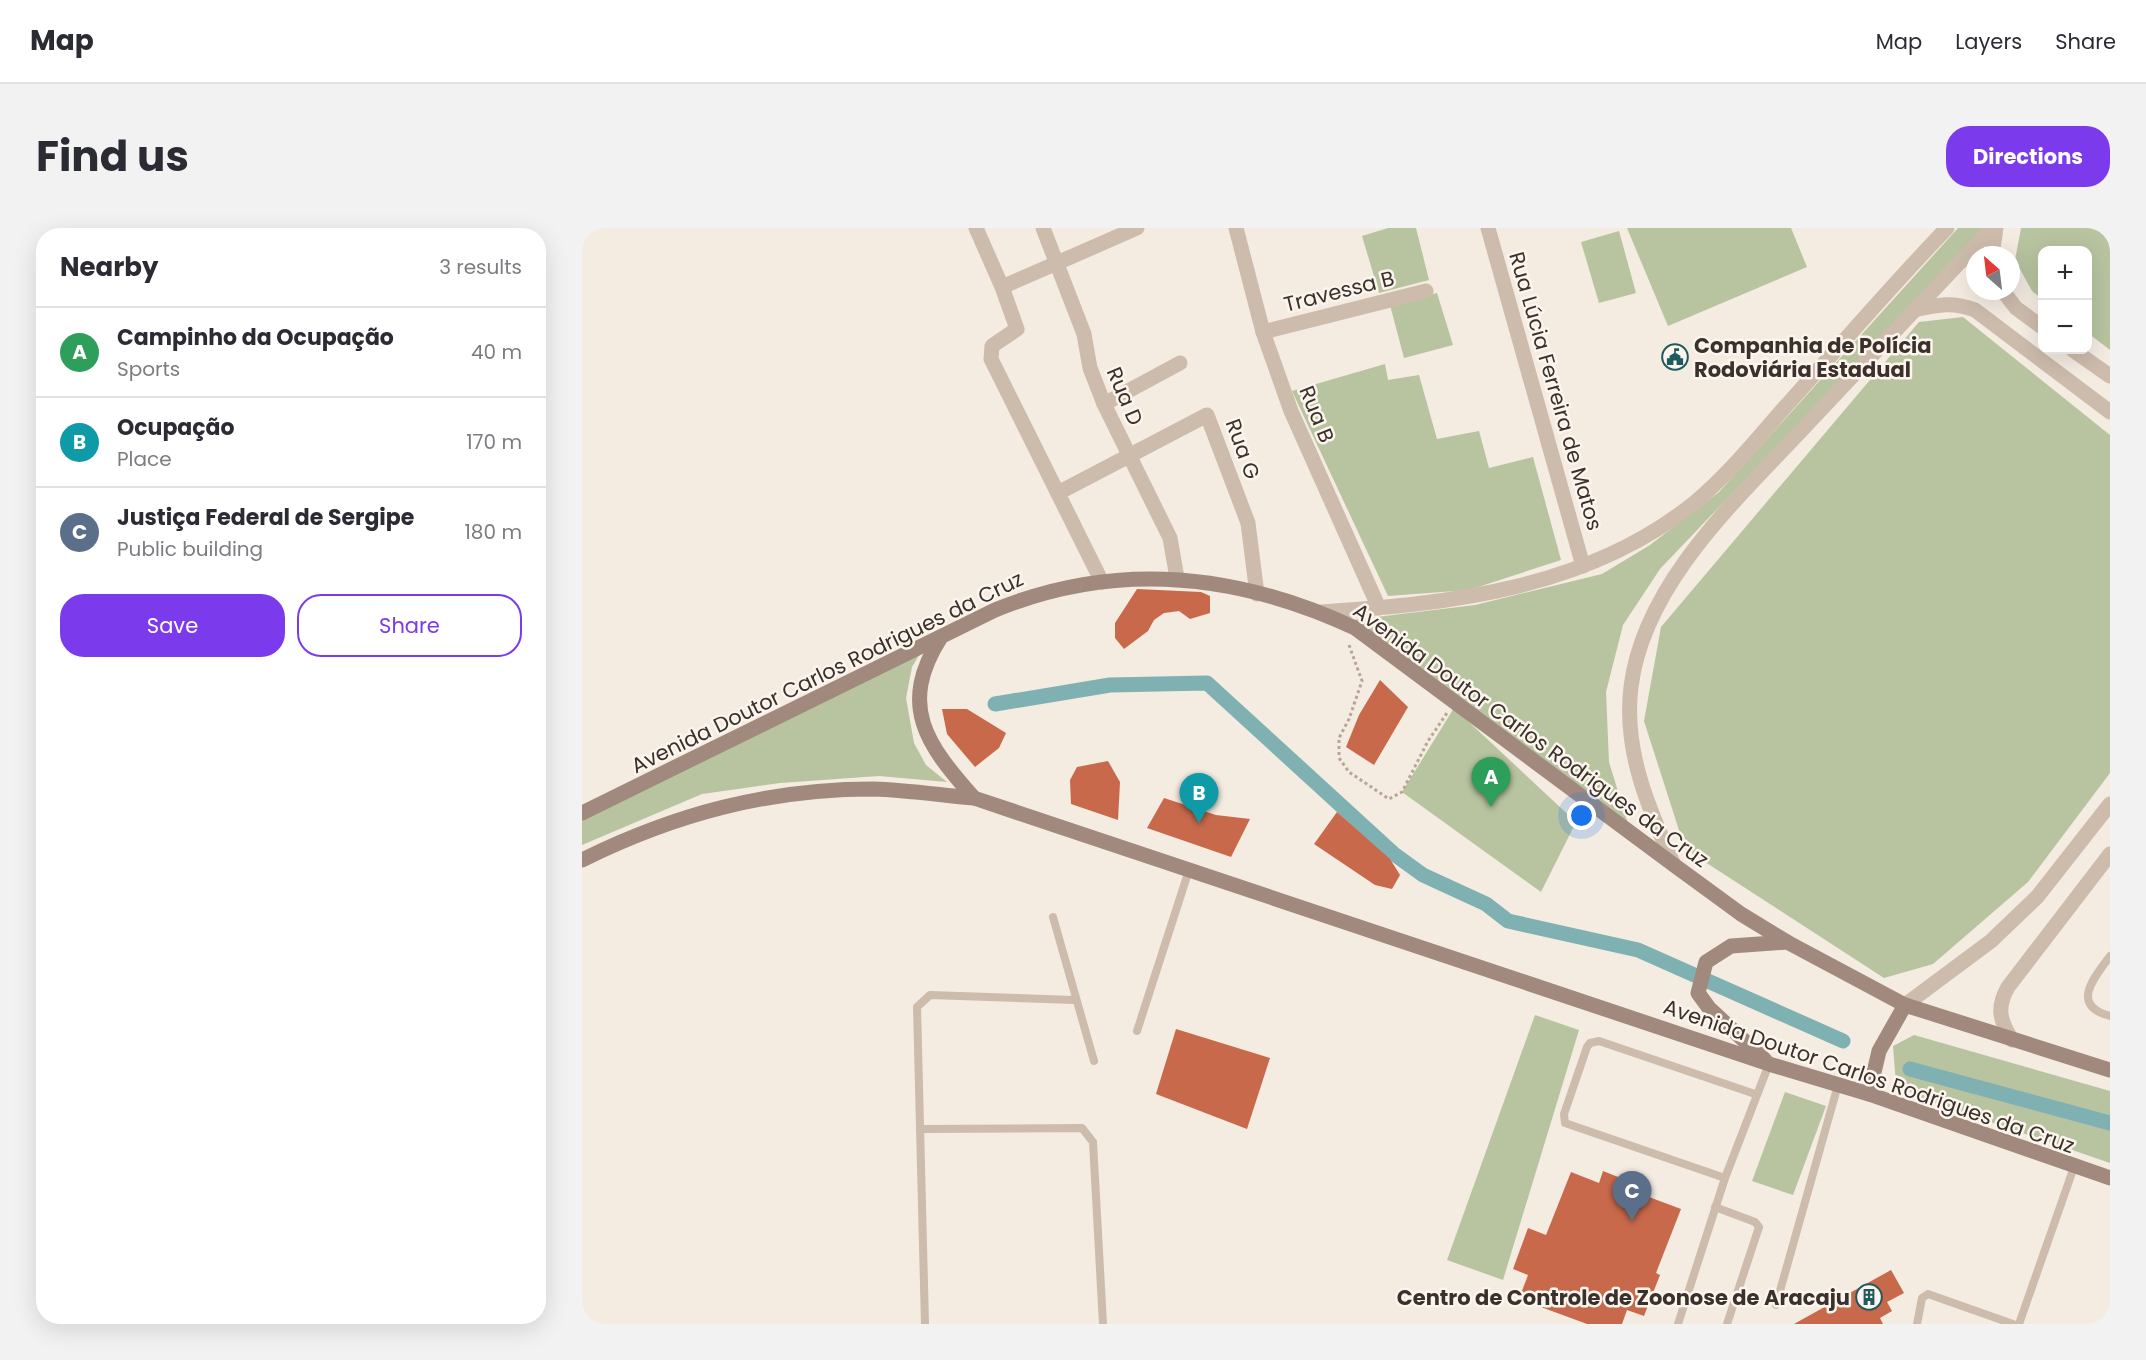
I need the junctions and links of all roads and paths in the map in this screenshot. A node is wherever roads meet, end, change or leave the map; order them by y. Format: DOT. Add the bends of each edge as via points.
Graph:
graph roads {
  1 [pos="976,228"];
  2 [pos="1043,228"];
  3 [pos="1236,228"];
  4 [pos="1488,228"];
  5 [pos="1947,228"];
  6 [pos="1994,228"];
  7 [pos="1128,230"];
  8 [pos="1993,246"];
  9 [pos="1055,261"];
  10 [pos="1002,286"];
  11 [pos="1426,291"];
  12 [pos="2010,300"];
  13 [pos="1914,310"];
  14 [pos="2038,323"];
  15 [pos="1263,332"];
  16 [pos="2079,354"];
  17 [pos="1180,363"];
  18 [pos="2110,376"];
  19 [pos="1104,404"];
  20 [pos="2110,412"];
  21 [pos="1129,456"];
  22 [pos="1058,493"];
  23 [pos="1583,566"];
  24 [pos="1177,578"];
  25 [pos="1102,582"];
  26 [pos="1257,594"];
  27 [pos="1379,608"];
  28 [pos="1321,612"];
  29 [pos="941,637"];
  30 [pos="1349,645"];
  31 [pos="1454,708"];
  32 [pos="974,798"];
  33 [pos="2110,804"];
  34 [pos="582,813"];
  35 [pos="2110,854"];
  36 [pos="582,860"];
  37 [pos="1674,866"];
  38 [pos="1189,870"];
  39 [pos="1053,917"];
  40 [pos="1787,942"];
  41 [pos="2110,956"];
  42 [pos="1074,1000"];
  43 [pos="1905,1005"];
  44 [pos="2110,1016"];
  45 [pos="1137,1031"];
  46 [pos="2012,1041"];
  47 [pos="1094,1061"];
  48 [pos="1769,1064"];
  49 [pos="2110,1070"];
  50 [pos="1838,1085"];
  51 [pos="1755,1094"];
  52 [pos="1869,1094"];
  53 [pos="920,1129"];
  54 [pos="2074,1167"];
  55 [pos="1725,1178"];
  56 [pos="2110,1178"];
  57 [pos="1715,1208"];
  58 [pos="1776,1305"];
  59 [pos="925,1324"];
  60 [pos="1103,1324"];
  61 [pos="1678,1324"];
  62 [pos="1727,1324"];
  63 [pos="1917,1324"];
  64 [pos="2013,1324"];
  65 [pos="2019,1324"];
  1 -- 10 [label="street"];
  2 -- 9 [label="street, Rua D"];
  3 -- 15 [label="street, Rua B"];
  4 -- 23 [label="street, Rua Lúcia Ferreira de Matos"];
  5 -- 23 [label="street" via="1720,480 1663,526"];
  6 -- 8 [label="street"];
  6 -- 13 [label="street"];
  7 -- 9 [label="street"];
  9 -- 10 [label="street"];
  9 -- 19 [label="street, Rua D" via="1084,334 1089,363"];
  10 -- 22 [label="street" via="1017,330 992,346 990,356"];
  11 -- 15 [label="street, Travessa B"];
  12 -- 14 [label="street"];
  13 -- 20 [label="street" via="1945,303 1975,310"];
  13 -- 37 [label="street" via="1693,550 1648,621 1631,688 1630,736 1649,810"];
  15 -- 27 [label="street, Rua B" via="1299,432"];
  16 -- 18 [label="street"];
  17 -- 19 [label="street"];
  19 -- 21 [label="street, Rua D"];
  21 -- 22 [label="street, Rua G"];
  21 -- 24 [label="street, Rua D" via="1170,538"];
  21 -- 26 [label="street, Rua G" via="1208,415 1248,523"];
  22 -- 25 [label="street"];
  23 -- 27 [label="street" via="1528,584 1461,599"];
  24 -- 25 [label="main road, Avenida Doutor Carlos Rodrigues da Cruz"];
  24 -- 26 [label="main road, Avenida Doutor Carlos Rodrigues da Cruz"];
  25 -- 29 [label="main road, Avenida Doutor Carlos Rodrigues da Cruz" via="1031,596"];
  26 -- 28 [label="main road, Avenida Doutor Carlos Rodrigues da Cruz"];
  27 -- 28 [label="street"];
  28 -- 37 [label="main road, Avenida Doutor Carlos Rodrigues da Cruz" via="1355,628"];
  29 -- 32 [label="main road" via="922,675 920,702 925,732 938,758"];
  29 -- 34 [label="main road, Avenida Doutor Carlos Rodrigues da Cruz"];
  30 -- 31 [label="path" via="1362,681 1339,738 1339,758 1349,772 1389,799 1402,792 1428,741"];
  32 -- 36 [label="main road, Avenida Doutor Carlos Rodrigues da Cruz" via="873,789 778,795 705,810"];
  32 -- 38 [label="main road, Avenida Doutor Carlos Rodrigues da Cruz"];
  33 -- 43 [label="street" via="2037,897 1992,941"];
  35 -- 46 [label="street" via="2000,1001 2001,1023"];
  37 -- 40 [label="main road, Avenida Doutor Carlos Rodrigues da Cruz"];
  38 -- 45 [label="lane"];
  38 -- 48 [label="main road, Avenida Doutor Carlos Rodrigues da Cruz"];
  39 -- 42 [label="lane"];
  40 -- 43 [label="main road, Avenida Doutor Carlos Rodrigues da Cruz"];
  40 -- 48 [label="main road" via="1731,946 1706,962 1698,993"];
  41 -- 44 [label="lane" via="2088,988 2092,1006"];
  42 -- 47 [label="lane"];
  42 -- 53 [label="lane" via="930,995 917,1006"];
  43 -- 46 [label="main road, Avenida Doutor Carlos Rodrigues da Cruz"];
  43 -- 52 [label="main road" via="1879,1051"];
  46 -- 49 [label="main road, Avenida Doutor Carlos Rodrigues da Cruz"];
  48 -- 50 [label="main road, Avenida Doutor Carlos Rodrigues da Cruz"];
  48 -- 51 [label="lane"];
  50 -- 52 [label="main road, Avenida Doutor Carlos Rodrigues da Cruz"];
  50 -- 58 [label="lane"];
  51 -- 55 [label="lane"];
  51 -- 55 [label="lane" via="1599,1041 1587,1047 1564,1114 1565,1123"];
  52 -- 54 [label="main road, Avenida Doutor Carlos Rodrigues da Cruz"];
  53 -- 59 [label="lane"];
  53 -- 60 [label="lane" via="1082,1128 1093,1142"];
  54 -- 56 [label="main road, Avenida Doutor Carlos Rodrigues da Cruz"];
  54 -- 65 [label="lane"];
  55 -- 57 [label="lane"];
  57 -- 61 [label="lane"];
  57 -- 62 [label="lane" via="1755,1222 1759,1227"];
  63 -- 64 [label="lane" via="1922,1298 1928,1294"];
}
